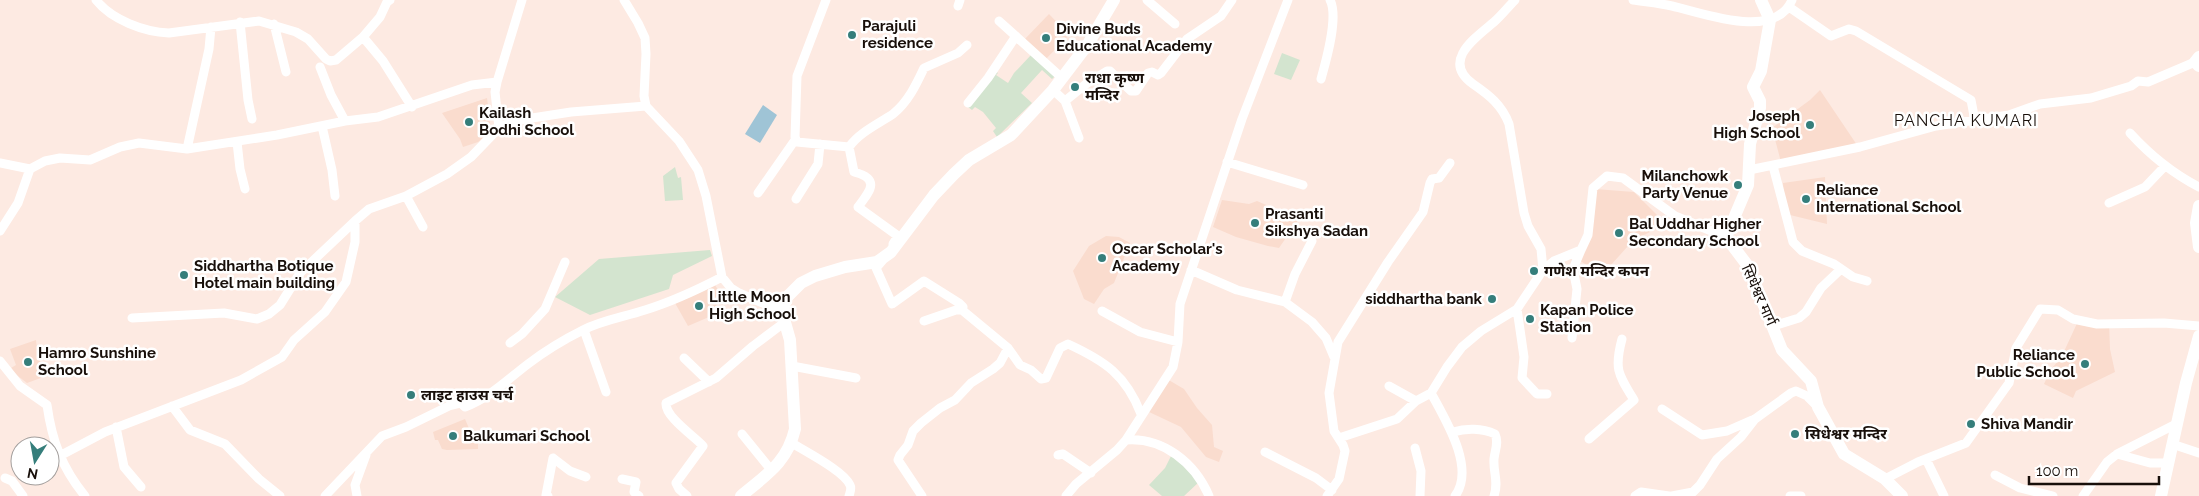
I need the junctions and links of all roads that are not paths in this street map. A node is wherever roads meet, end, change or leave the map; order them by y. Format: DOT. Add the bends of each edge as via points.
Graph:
graph roads {
  1 [pos="96,0"];
  2 [pos="522,0"];
  3 [pos="624,0"];
  4 [pos="826,0"];
  5 [pos="1114,0"];
  6 [pos="1147,0"];
  7 [pos="1232,0"];
  8 [pos="1288,0"];
  9 [pos="1330,0"];
  10 [pos="1515,0"];
  11 [pos="1633,0"];
  12 [pos="1761,0"];
  13 [pos="388,1"];
  14 [pos="1791,4"];
  15 [pos="999,20"];
  16 [pos="1770,20"];
  17 [pos="240,22"];
  18 [pos="274,24"];
  19 [pos="1175,24"];
  20 [pos="210,27"];
  21 [pos="1016,36"];
  22 [pos="363,37"];
  23 [pos="967,45"];
  24 [pos="2198,62"];
  25 [pos="320,68"];
  26 [pos="286,72"];
  27 [pos="1062,78"];
  28 [pos="1321,79"];
  29 [pos="497,82"];
  30 [pos="1053,90"];
  31 [pos="1065,101"];
  32 [pos="968,103"];
  33 [pos="646,106"];
  34 [pos="412,107"];
  35 [pos="252,119"];
  36 [pos="345,121"];
  37 [pos="1976,121"];
  38 [pos="322,126"];
  39 [pos="499,128"];
  40 [pos="2130,133"];
  41 [pos="1079,138"];
  42 [pos="795,140"];
  43 [pos="236,142"];
  44 [pos="820,144"];
  45 [pos="849,147"];
  46 [pos="187,148"];
  47 [pos="1227,162"];
  48 [pos="0,163"];
  49 [pos="1450,163"];
  50 [pos="1773,166"];
  51 [pos="2165,166"];
  52 [pos="30,169"];
  53 [pos="1749,170"];
  54 [pos="1303,185"];
  55 [pos="2199,187"];
  56 [pos="246,189"];
  57 [pos="758,192"];
  58 [pos="335,196"];
  59 [pos="406,196"];
  60 [pos="796,199"];
  61 [pos="2109,202"];
  62 [pos="2199,206"];
  63 [pos="356,220"];
  64 [pos="423,227"];
  65 [pos="0,231"];
  66 [pos="1726,236"];
  67 [pos="1312,241"];
  68 [pos="2199,247"];
  69 [pos="1581,250"];
  70 [pos="889,252"];
  71 [pos="565,262"];
  72 [pos="1191,270"];
  73 [pos="1543,270"];
  74 [pos="1840,270"];
  75 [pos="722,277"];
  76 [pos="1867,281"];
  77 [pos="1285,302"];
  78 [pos="962,310"];
  79 [pos="1517,310"];
  80 [pos="1102,311"];
  81 [pos="783,315"];
  82 [pos="132,318"];
  83 [pos="924,321"];
  84 [pos="1773,326"];
  85 [pos="2199,326"];
  86 [pos="584,330"];
  87 [pos="2199,336"];
  88 [pos="1572,338"];
  89 [pos="1622,339"];
  90 [pos="1178,342"];
  91 [pos="510,343"];
  92 [pos="1008,348"];
  93 [pos="684,358"];
  94 [pos="1334,358"];
  95 [pos="0,361"];
  96 [pos="792,366"];
  97 [pos="856,378"];
  98 [pos="709,382"];
  99 [pos="1389,386"];
  100 [pos="606,392"];
  101 [pos="1431,393"];
  102 [pos="1547,394"];
  103 [pos="1416,401"];
  104 [pos="172,406"];
  105 [pos="1818,407"];
  106 [pos="1662,409"];
  107 [pos="1141,414"];
  108 [pos="1755,419"];
  109 [pos="2178,423"];
  110 [pos="116,427"];
  111 [pos="1453,432"];
  112 [pos="742,434"];
  113 [pos="54,436"];
  114 [pos="1339,438"];
  115 [pos="1589,439"];
  116 [pos="1126,440"];
  117 [pos="792,443"];
  118 [pos="2172,444"];
  119 [pos="1414,448"];
  120 [pos="368,450"];
  121 [pos="1265,452"];
  122 [pos="2199,453"];
  123 [pos="1058,454"];
  124 [pos="2117,454"];
  125 [pos="60,455"];
  126 [pos="60,458"];
  127 [pos="1926,459"];
  128 [pos="2168,463"];
  129 [pos="772,471"];
  130 [pos="1091,473"];
  131 [pos="1995,476"];
  132 [pos="586,477"];
  133 [pos="3,479"];
  134 [pos="622,479"];
  135 [pos="1885,479"];
  136 [pos="141,487"];
  137 [pos="1329,493"];
  138 [pos="1070,494"];
  139 [pos="23,496"];
  140 [pos="85,496"];
  141 [pos="280,496"];
  142 [pos="325,496"];
  143 [pos="357,496"];
  144 [pos="548,496"];
  145 [pos="638,496"];
  146 [pos="688,496"];
  147 [pos="741,496"];
  148 [pos="849,496"];
  149 [pos="922,496"];
  150 [pos="1210,496"];
  151 [pos="1420,496"];
  152 [pos="1456,496"];
  153 [pos="1494,496"];
  154 [pos="1635,496"];
  155 [pos="1669,496"];
  156 [pos="1672,496"];
  157 [pos="1791,496"];
  158 [pos="1801,496"];
  159 [pos="1902,496"];
  160 [pos="1944,496"];
  161 [pos="2053,496"];
  162 [pos="2083,496"];
  163 [pos="2161,496"];
  1 -- 20 [label="street" via="116,16 158,33"];
  2 -- 29 [label="street"];
  3 -- 33 [label="street" via="645,38"];
  4 -- 42 [label="street" via="797,76"];
  5 -- 27 [label="street" via="1088,44"];
  6 -- 19 [label="street"];
  7 -- 31 [label="street" via="1221,16 1187,40 1161,73 1148,73 1136,91 1131,91 1107,71"];
  8 -- 47 [label="street"];
  9 -- 28 [label="street" via="1333,7 1331,41"];
  10 -- 73 [label="street" via="1479,32 1461,54 1461,70 1504,112 1525,220 1541,249"];
  11 -- 16 [label="street" via="1743,22"];
  12 -- 16 [label="street"];
  13 -- 22 [label="street" via="380,18"];
  14 -- 16 [label="street"];
  14 -- 37 [label="street" via="1830,36 1850,29 1856,31 1971,100"];
  15 -- 21 [label="street"];
  16 -- 53 [label="street" via="1761,72 1753,87 1760,108 1751,138"];
  17 -- 18 [label="street"];
  17 -- 20 [label="street"];
  17 -- 35 [label="street"];
  18 -- 22 [label="street" via="308,39 330,61 336,60"];
  18 -- 26 [label="street"];
  20 -- 46 [label="street" via="209,49"];
  21 -- 27 [label="street"];
  21 -- 32 [label="street"];
  22 -- 34 [label="street" via="383,61"];
  23 -- 45 [label="street" via="953,56 924,68 914,90 895,112 854,140"];
  24 -- 37 [label="street" via="2148,82 2138,81 2105,94 2040,104 2009,115"];
  25 -- 36 [label="street"];
  27 -- 30 [label="street"];
  29 -- 34 [label="street" via="472,86"];
  29 -- 39 [label="street"];
  30 -- 31 [label="street"];
  30 -- 70 [label="street" via="1011,134 969,160 954,174"];
  31 -- 41 [label="street"];
  33 -- 39 [label="street" via="534,117"];
  33 -- 75 [label="street" via="679,141 698,170"];
  34 -- 36 [label="street"];
  36 -- 38 [label="street"];
  37 -- 50 [label="street" via="1936,126"];
  38 -- 43 [label="street"];
  38 -- 58 [label="street"];
  39 -- 59 [label="street" via="471,157"];
  40 -- 51 [label="street"];
  42 -- 44 [label="street"];
  42 -- 57 [label="street"];
  43 -- 46 [label="street"];
  43 -- 56 [label="street"];
  44 -- 45 [label="street"];
  44 -- 60 [label="street" via="816,169"];
  45 -- 70 [label="street" via="854,172 867,176 871,182 871,190 858,207 898,236"];
  46 -- 52 [label="street" via="139,144 120,147 90,160 60,158"];
  47 -- 54 [label="street"];
  47 -- 72 [label="street"];
  48 -- 52 [label="street"];
  49 -- 94 [label="street" via="1439,178 1432,179 1423,212 1346,328"];
  50 -- 53 [label="street"];
  50 -- 74 [label="street" via="1793,242 1802,251 1834,264"];
  51 -- 55 [label="street"];
  51 -- 61 [label="street" via="2145,186"];
  52 -- 65 [label="street" via="18,203"];
  53 -- 66 [label="street" via="1745,194"];
  59 -- 63 [label="street" via="369,209"];
  59 -- 64 [label="street"];
  62 -- 68 [label="street" via="2196,222"];
  63 -- 82 [label="street" via="300,273 280,305 269,314 257,319 224,313"];
  63 -- 104 [label="street" via="355,242 346,282 325,312 294,340 282,357 241,380"];
  66 -- 69 [label="street" via="1675,216 1622,178 1612,176 1600,180 1593,188 1588,235"];
  66 -- 84 [label="street, सिधेश्वर मार्ग" via="1748,266"];
  67 -- 77 [label="street"];
  69 -- 73 [label="street" via="1554,261"];
  69 -- 88 [label="street" via="1572,269 1577,289"];
  70 -- 78 [label="street" via="876,268 892,304 924,281 959,303"];
  70 -- 81 [label="street" via="877,262 845,267 801,283 787,297"];
  71 -- 91 [label="street" via="545,309"];
  72 -- 77 [label="street" via="1237,290"];
  72 -- 90 [label="street" via="1180,304"];
  73 -- 79 [label="street"];
  74 -- 76 [label="street"];
  74 -- 84 [label="street" via="1821,288 1799,318"];
  75 -- 81 [label="street" via="739,293"];
  75 -- 86 [label="street" via="686,295"];
  77 -- 94 [label="street" via="1312,322 1326,338"];
  78 -- 83 [label="street"];
  78 -- 92 [label="street"];
  79 -- 101 [label="street" via="1471,338"];
  79 -- 102 [label="street" via="1524,357 1522,378 1536,394"];
  80 -- 90 [label="street" via="1140,332"];
  81 -- 96 [label="street" via="790,340"];
  81 -- 98 [label="street" via="729,369"];
  84 -- 105 [label="street, सिधेश्वर मार्ग" via="1782,350 1811,381"];
  85 -- 127 [label="street" via="2097,324 2073,319 2058,310 2040,309 2016,348 2010,380 1966,443"];
  86 -- 100 [label="street"];
  86 -- 120 [label="street" via="544,352 488,396 465,407 461,403 449,406 382,436"];
  87 -- 109 [label="street"];
  89 -- 115 [label="street" via="1617,362 1634,400"];
  90 -- 107 [label="street" via="1173,367"];
  92 -- 107 [label="street" via="1020,365 1041,379 1046,378 1060,348 1068,344 1112,368 1133,394"];
  92 -- 149 [label="street" via="994,369 971,383 955,400 940,408 914,431 900,455 898,460"];
  93 -- 98 [label="street"];
  94 -- 114 [label="street" via="1328,393 1334,431"];
  95 -- 113 [label="street" via="20,386 47,405"];
  96 -- 97 [label="street"];
  96 -- 117 [label="street" via="795,429"];
  98 -- 146 [label="street" via="666,405 666,410 703,446 676,483"];
  99 -- 103 [label="street"];
  101 -- 103 [label="street"];
  101 -- 111 [label="street"];
  103 -- 114 [label="street" via="1396,419"];
  104 -- 110 [label="street"];
  104 -- 141 [label="street" via="190,430 225,444"];
  105 -- 108 [label="street" via="1807,396 1790,392"];
  105 -- 135 [label="street, सिधेश्वर मार्ग" via="1844,454"];
  106 -- 108 [label="street" via="1702,435 1727,431"];
  107 -- 116 [label="street"];
  108 -- 156 [label="street" via="1717,459 1700,485 1692,492"];
  109 -- 118 [label="street"];
  109 -- 124 [label="street"];
  110 -- 125 [label="street"];
  110 -- 136 [label="street" via="124,467"];
  111 -- 152 [label="street" via="1462,476"];
  111 -- 153 [label="street" via="1488,430 1495,434 1498,440 1494,459 1497,482"];
  112 -- 129 [label="street"];
  114 -- 137 [label="street" via="1345,451 1339,479"];
  116 -- 130 [label="street"];
  116 -- 150 [label="street" via="1148,441 1172,450 1193,469"];
  117 -- 129 [label="street"];
  117 -- 148 [label="street" via="841,474 849,483"];
  118 -- 122 [label="street"];
  118 -- 128 [label="street"];
  119 -- 151 [label="street" via="1420,472"];
  120 -- 142 [label="street"];
  120 -- 143 [label="street" via="355,485"];
  121 -- 137 [label="street" via="1316,478"];
  123 -- 130 [label="street"];
  124 -- 128 [label="street" via="2150,463"];
  124 -- 162 [label="street" via="2107,462"];
  126 -- 140 [label="street" via="70,478"];
  127 -- 135 [label="street"];
  127 -- 160 [label="street"];
  128 -- 163 [label="street"];
  129 -- 147 [label="street"];
  130 -- 138 [label="street"];
  131 -- 161 [label="street" via="2020,488"];
  132 -- 144 [label="street" via="570,471 553,458"];
  133 -- 139 [label="street" via="12,481"];
  134 -- 145 [label="street" via="636,482 634,492"];
  135 -- 159 [label="street, सिधेश्वर मार्ग"];
  154 -- 155 [label="street" via="1641,492"];
  157 -- 158 [label="street"];
}
